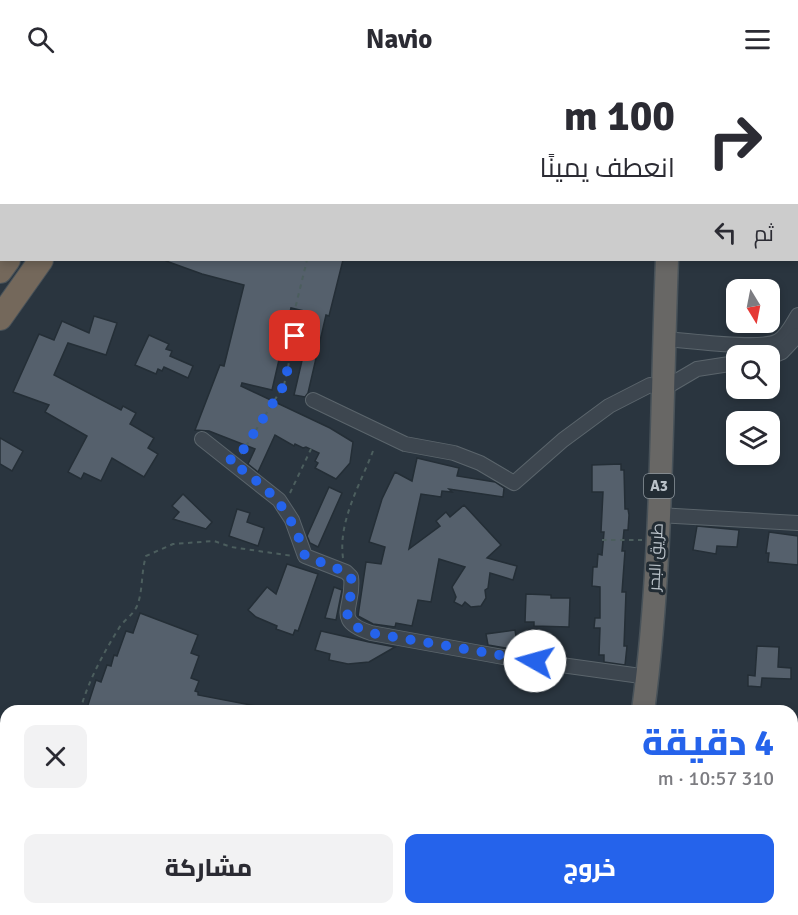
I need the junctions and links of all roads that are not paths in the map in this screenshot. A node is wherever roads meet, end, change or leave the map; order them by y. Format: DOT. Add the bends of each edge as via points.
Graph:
graph roads {
  1 [pos="40,261"];
  2 [pos="667,261"];
  3 [pos="798,315"];
  4 [pos="0,318"];
  5 [pos="798,335"];
  6 [pos="664,339"];
  7 [pos="780,353"];
  8 [pos="726,365"];
  9 [pos="663,389"];
  10 [pos="313,400"];
  11 [pos="202,440"];
  12 [pos="658,515"];
  13 [pos="798,523"];
  14 [pos="648,677"];
  15 [pos="644,705"];
  1 -- 4 [label="highway"];
  2 -- 6 [label="highway, طريق البحر / A3"];
  3 -- 6 [label="street" via="777,342 755,346"];
  5 -- 7 [label="street"];
  6 -- 9 [label="highway, طريق البحر / A3"];
  8 -- 9 [label="street" via="697,369"];
  9 -- 10 [label="street" via="650,386 609,406 514,483 454,453 405,444"];
  9 -- 12 [label="highway, طريق البحر / A3"];
  11 -- 14 [label="street" via="279,500 292,520 305,556 351,577 347,619 358,629 503,657"];
  12 -- 13 [label="street"];
  12 -- 14 [label="highway, طريق البحر / A3"];
  14 -- 15 [label="highway, طريق البحر / A3"];
}
